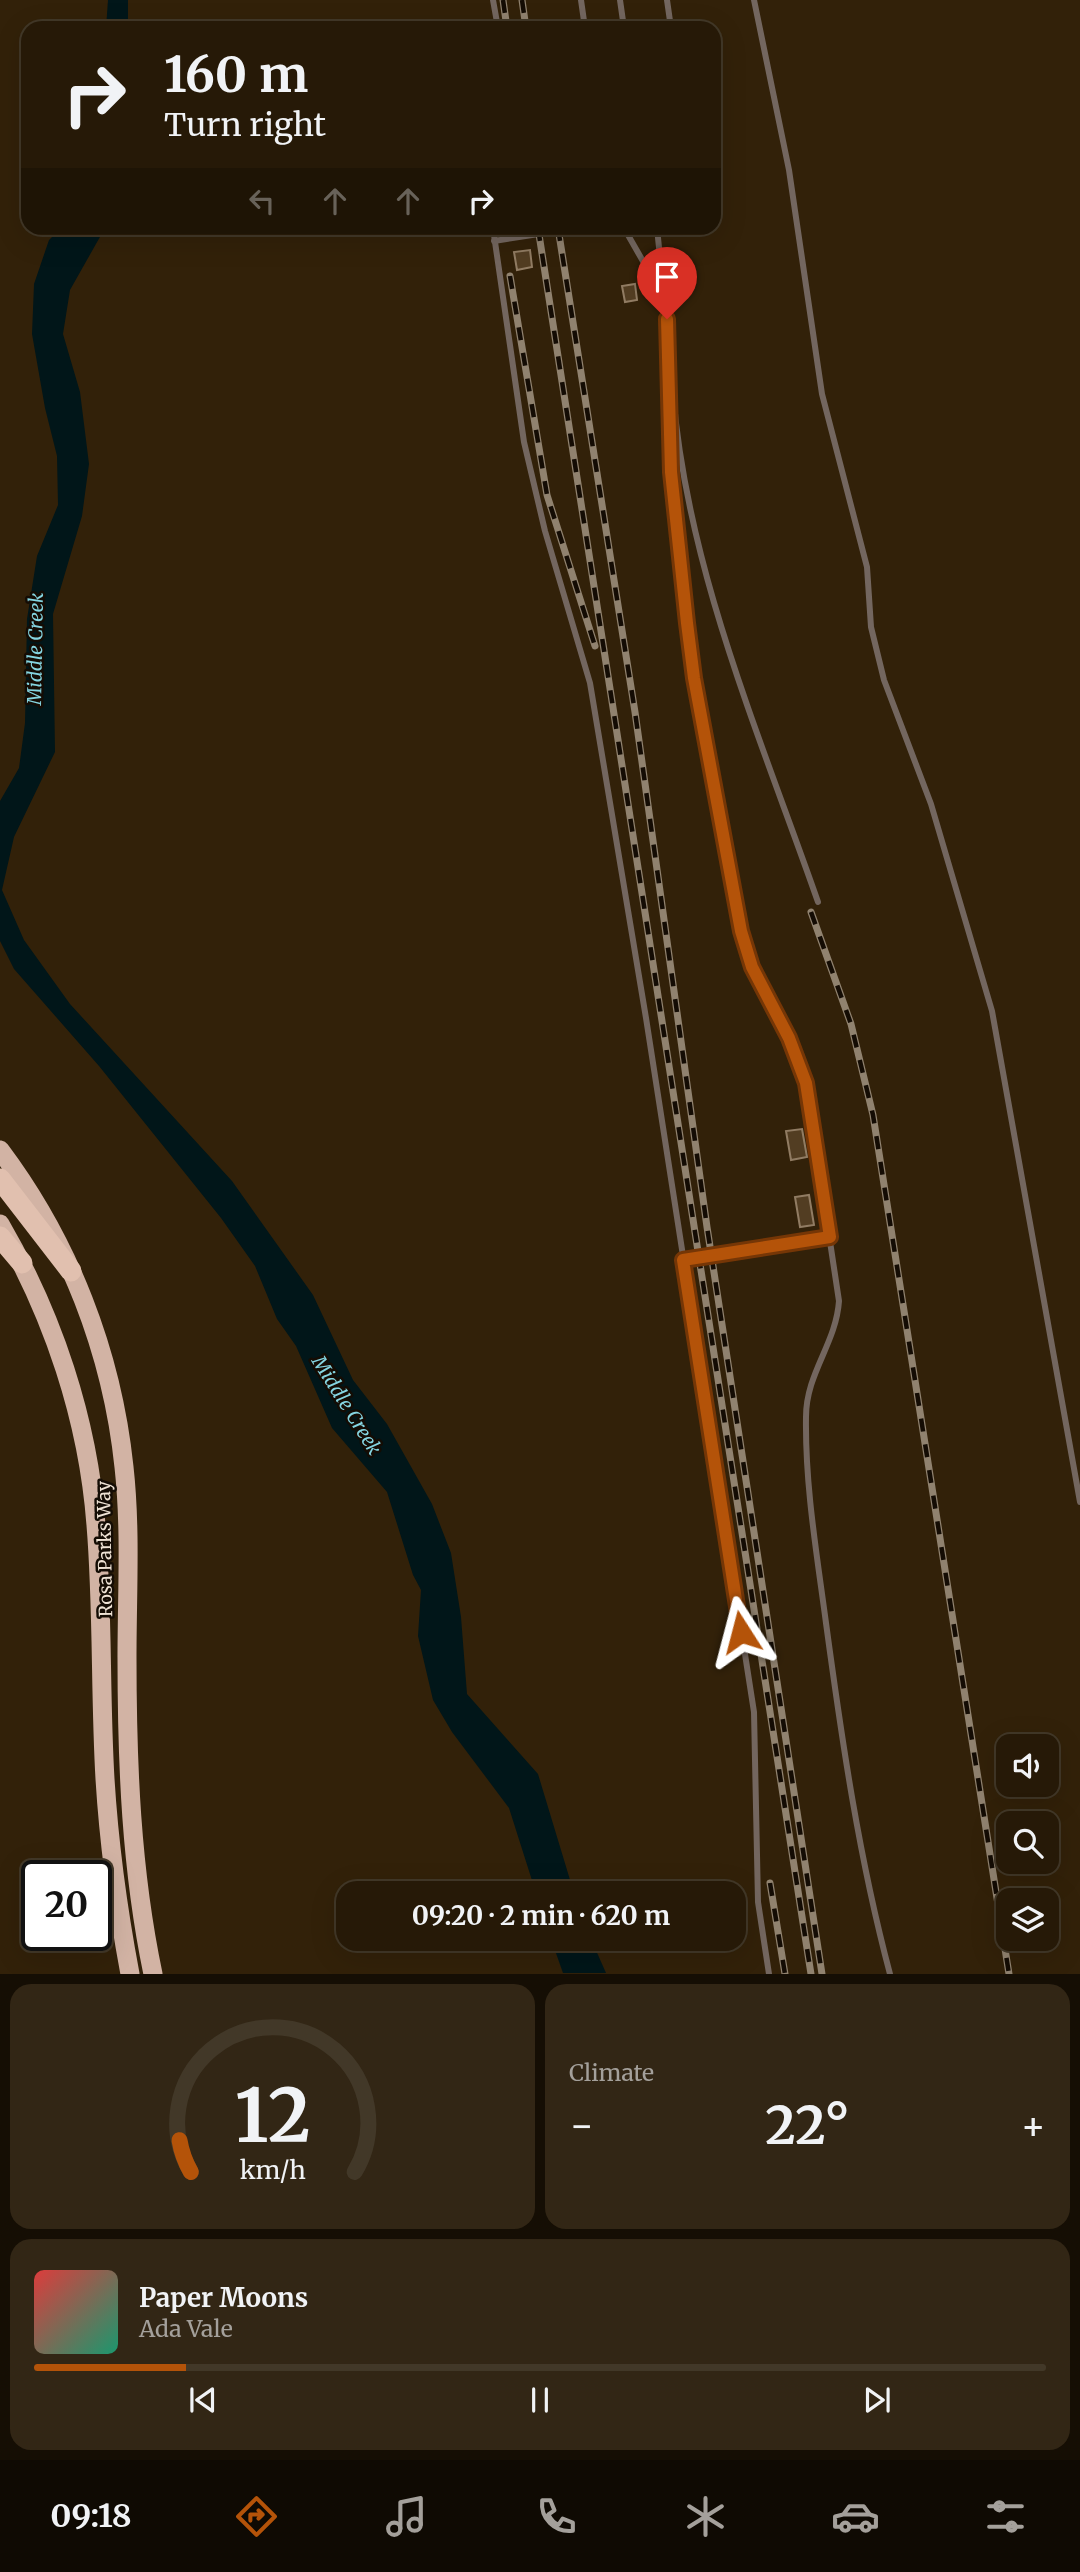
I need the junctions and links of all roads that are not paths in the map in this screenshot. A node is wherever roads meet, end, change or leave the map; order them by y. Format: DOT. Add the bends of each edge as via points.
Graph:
graph roads {
  1 [pos="494,0"];
  2 [pos="581,0"];
  3 [pos="620,0"];
  4 [pos="667,0"];
  5 [pos="754,0"];
  6 [pos="497,21"];
  7 [pos="584,21"];
  8 [pos="623,21"];
  9 [pos="670,21"];
  10 [pos="494,235"];
  11 [pos="533,235"];
  12 [pos="628,235"];
  13 [pos="658,235"];
  14 [pos="494,241"];
  15 [pos="667,319"];
  16 [pos="818,902"];
  17 [pos="0,1150"];
  18 [pos="0,1179"];
  19 [pos="0,1224"];
  20 [pos="0,1237"];
  21 [pos="830,1237"];
  22 [pos="683,1260"];
  23 [pos="22,1263"];
  24 [pos="71,1271"];
  25 [pos="1080,1502"];
  26 [pos="130,1973"];
  27 [pos="153,1973"];
  28 [pos="769,1973"];
  29 [pos="890,1973"];
  1 -- 6 [label="lane"];
  2 -- 7 [label="lane"];
  3 -- 8 [label="lane"];
  4 -- 9 [label="lane"];
  5 -- 25 [label="lane" via="789,170 822,394 867,568 872,627 884,680 931,804 992,1011"];
  10 -- 14 [label="lane"];
  11 -- 14 [label="lane"];
  12 -- 15 [label="lane" via="656,284"];
  13 -- 15 [label="lane"];
  14 -- 22 [label="lane" via="524,442 590,683"];
  15 -- 16 [label="lane" via="679,439 697,537 717,611"];
  15 -- 21 [label="lane" via="671,472 694,678 741,931 752,967 789,1038 806,1083"];
  17 -- 24 [label="highway, Rosa Parks Way" via="39,1209"];
  18 -- 24 [label="highway"];
  19 -- 23 [label="highway, Rosa Parks Way"];
  20 -- 23 [label="highway"];
  21 -- 22 [label="lane"];
  21 -- 29 [label="lane" via="839,1301 837,1326 809,1388 811,1514 860,1846"];
  22 -- 28 [label="lane" via="754,1712 758,1902"];
  23 -- 26 [label="highway, Rosa Parks Way" via="61,1357 90,1475 106,1780"];
  24 -- 27 [label="highway, Rosa Parks Way" via="103,1358 124,1468 128,1772 138,1886"];
}
